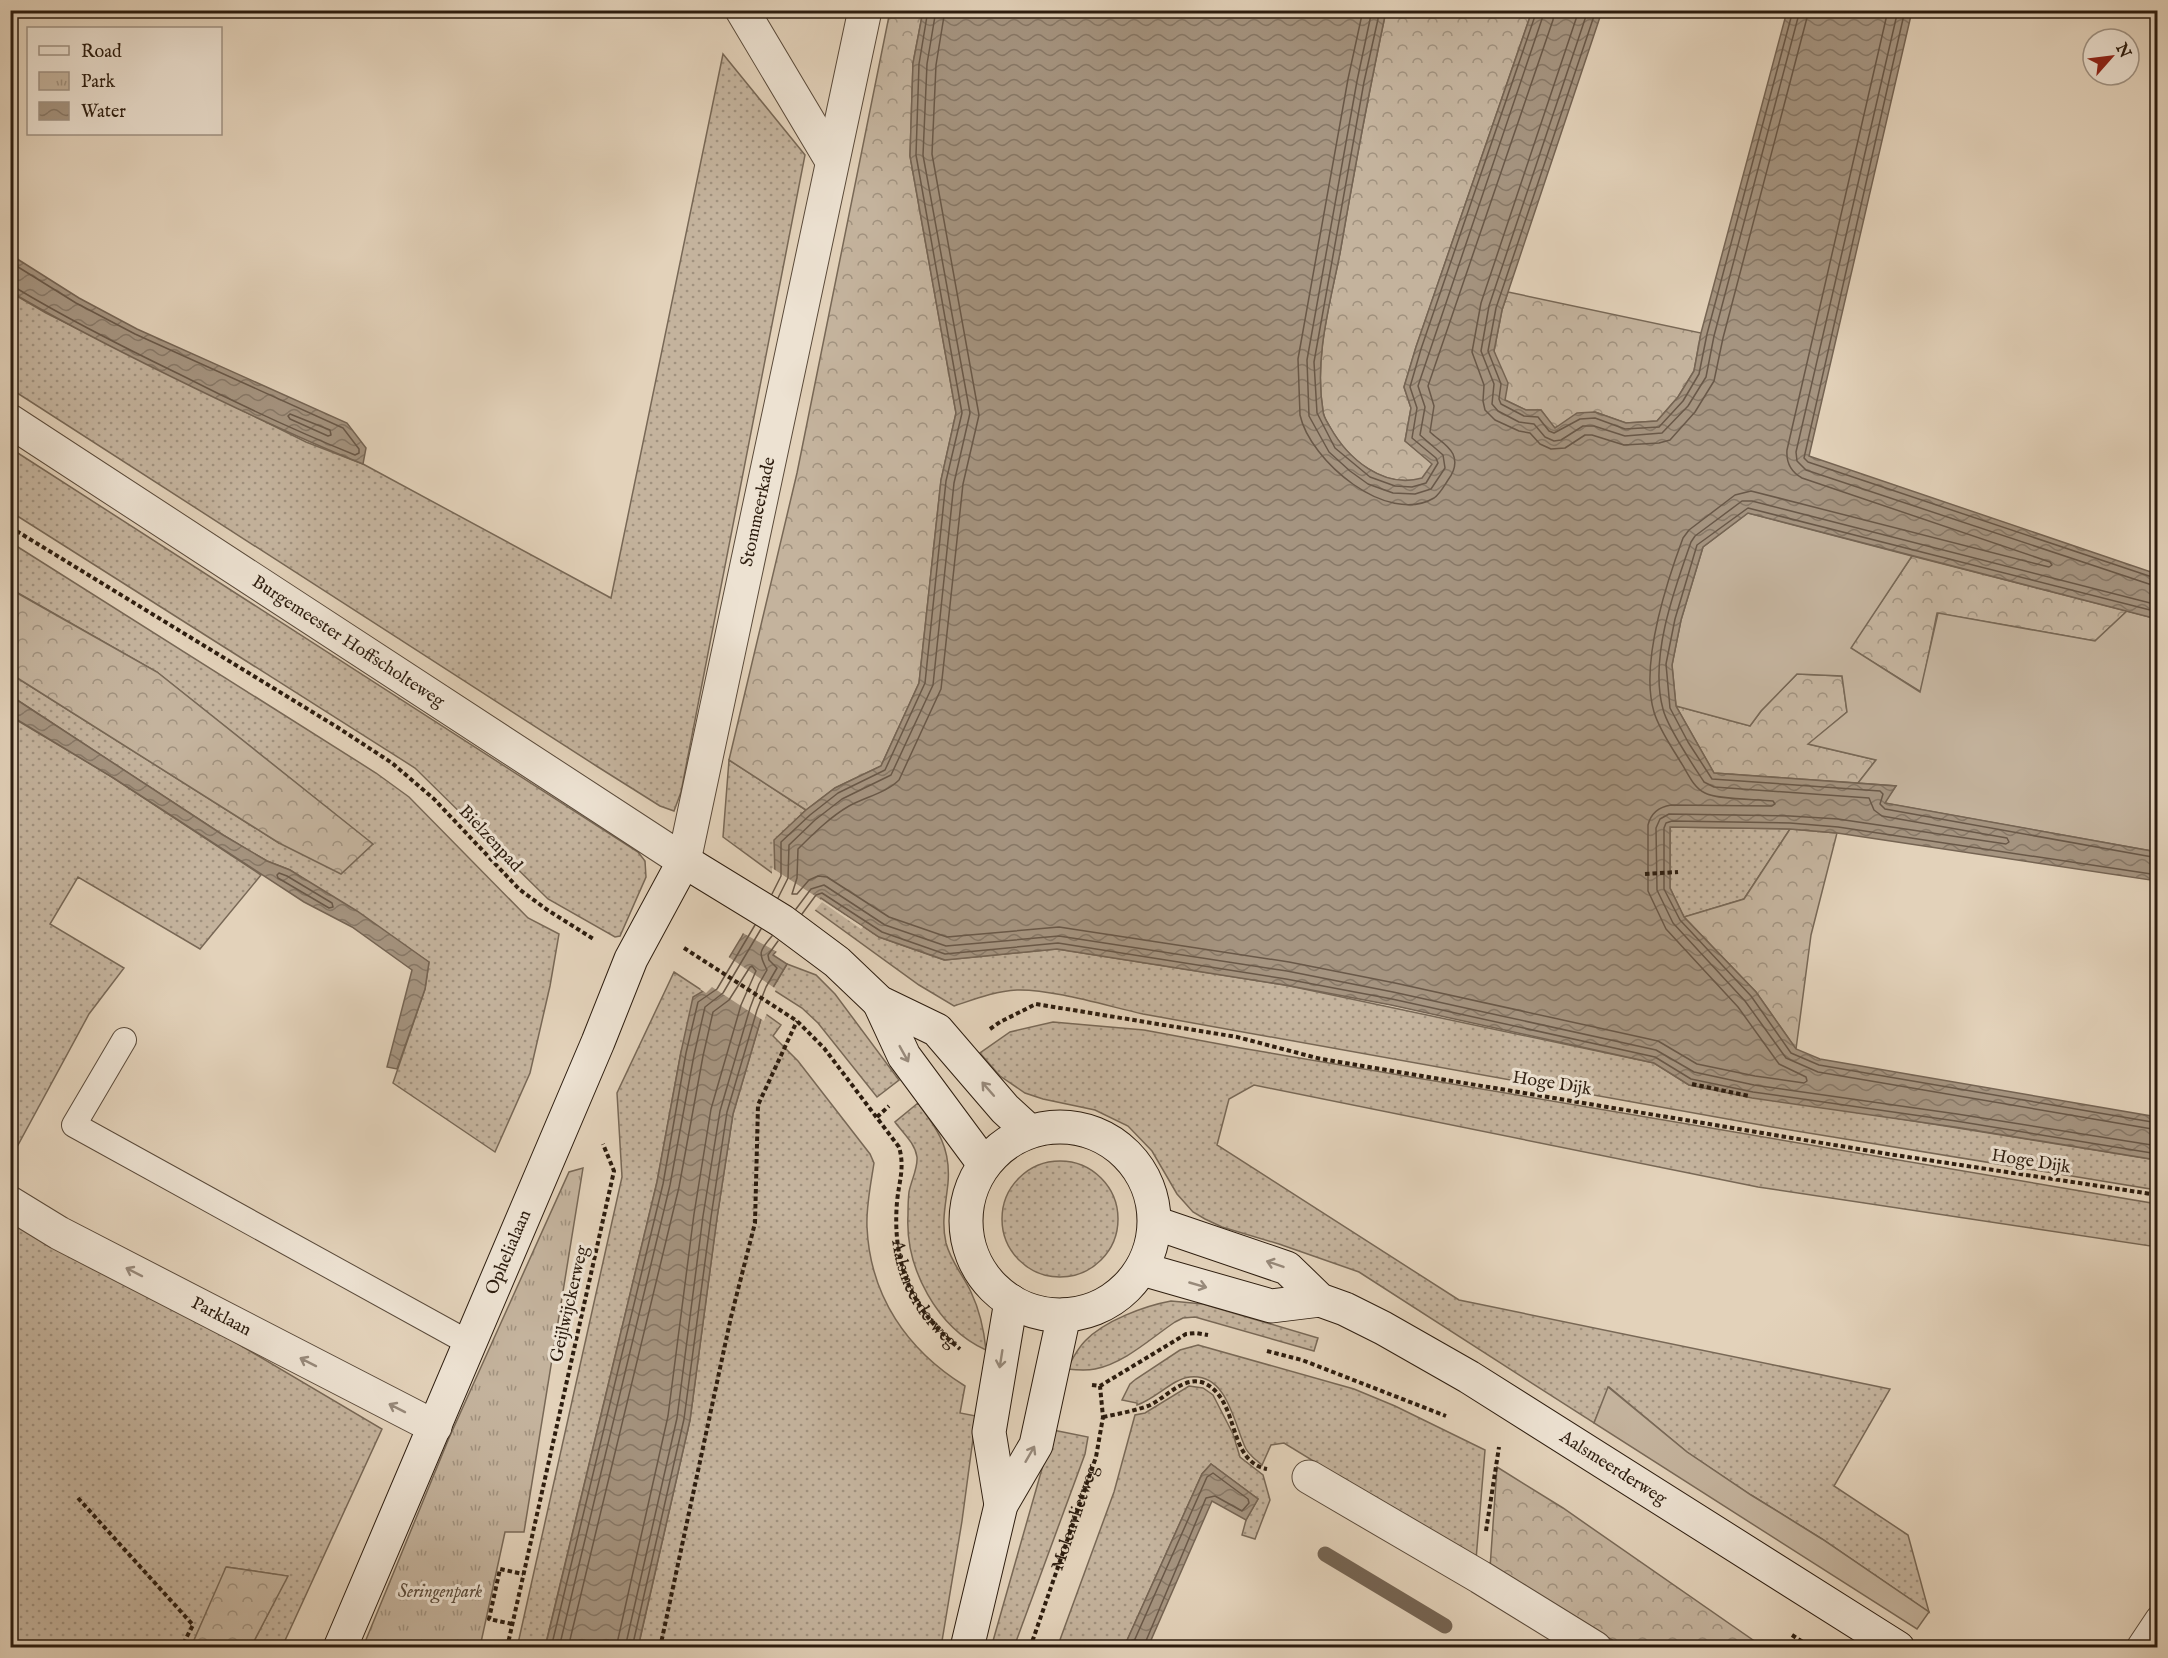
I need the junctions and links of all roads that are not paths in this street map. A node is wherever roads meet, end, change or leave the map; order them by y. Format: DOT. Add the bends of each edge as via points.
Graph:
graph roads {
  1 [pos="742,10"];
  2 [pos="865,10"];
  3 [pos="832,161"];
  4 [pos="10,422"];
  5 [pos="684,861"];
  6 [pos="879,1002"];
  7 [pos="124,1040"];
  8 [pos="1029,1131"];
  9 [pos="984,1164"];
  10 [pos="10,1203"];
  11 [pos="1155,1223"];
  12 [pos="1142,1269"];
  13 [pos="1320,1300"];
  14 [pos="1011,1301"];
  15 [pos="1064,1315"];
  16 [pos="469,1343"];
  17 [pos="435,1427"];
  18 [pos="1309,1477"];
  19 [pos="1001,1505"];
  20 [pos="2157,1618"];
  21 [pos="340,1647"];
  22 [pos="967,1647"];
  23 [pos="1595,1647"];
  24 [pos="1898,1647"];
  25 [pos="2138,1647"];
  1 -- 3 [label="street"];
  2 -- 3 [label="street, Stommeerkade"];
  3 -- 5 [label="street, Stommeerkade"];
  4 -- 5 [label="street, Burgemeester Hoffscholteweg"];
  5 -- 6 [label="street" via="782,921 837,962"];
  5 -- 16 [label="street, Ophelialaan" via="631,959"];
  8 -- 6 [label="street, one-way" via="1005,1109 938,1029"];
  6 -- 9 [label="street, one-way" via="904,1056"];
  7 -- 16 [label="lane" via="74,1125"];
  8 -- 9 [label="street" via="1012,1139"];
  8 -- 11 [label="street" via="1054,1126 1081,1128 1105,1137 1142,1173 1152,1197"];
  9 -- 14 [label="street" via="967,1205 970,1249 979,1270"];
  17 -- 10 [label="street, Parklaan, one-way" via="59,1233"];
  11 -- 12 [label="street" via="1152,1246"];
  13 -- 11 [label="street, Aalsmeerderweg, one-way" via="1287,1268"];
  12 -- 13 [label="street, Aalsmeerderweg, one-way" via="1271,1306"];
  12 -- 15 [label="street" via="1109,1302"];
  13 -- 24 [label="street, Aalsmeerderweg" via="1383,1328 1468,1377"];
  14 -- 15 [label="street" via="1045,1314"];
  14 -- 19 [label="street, one-way" via="989,1432"];
  19 -- 15 [label="street, one-way" via="1036,1445"];
  16 -- 17 [label="street, Ophelialaan"];
  17 -- 21 [label="street, Ophelialaan"];
  18 -- 23 [label="street"];
  19 -- 22 [label="street"];
  20 -- 25 [label="lane"];
}
